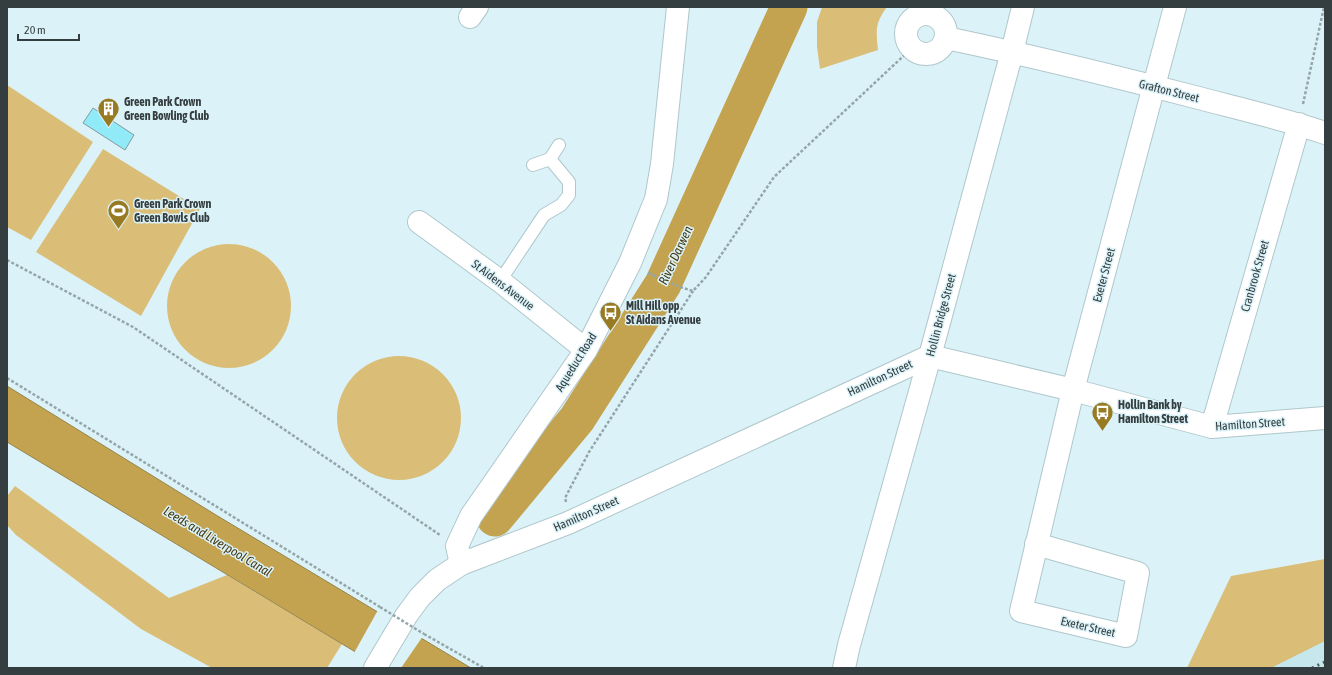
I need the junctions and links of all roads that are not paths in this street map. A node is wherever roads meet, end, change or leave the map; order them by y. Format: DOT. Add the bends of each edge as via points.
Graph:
graph roads {
  1 [pos="678,7"];
  2 [pos="1023,7"];
  3 [pos="1175,7"];
  4 [pos="924,10"];
  5 [pos="946,38"];
  6 [pos="1012,52"];
  7 [pos="1155,87"];
  8 [pos="1298,124"];
  9 [pos="1325,133"];
  10 [pos="559,145"];
  11 [pos="550,159"];
  12 [pos="534,165"];
  13 [pos="418,222"];
  14 [pos="500,281"];
  15 [pos="586,350"];
  16 [pos="930,356"];
  17 [pos="1073,390"];
  18 [pos="1325,418"];
  19 [pos="1212,428"];
  20 [pos="1036,544"];
  21 [pos="459,555"];
  22 [pos="375,668"];
  23 [pos="844,668"];
  1 -- 15 [label="street, Aqueduct Road" via="656,199 630,263"];
  2 -- 6 [label="street, Hollin Bridge Street"];
  3 -- 7 [label="street, Exeter Street"];
  4 -- 5 [label="street" via="944,24"];
  4 -- 5 [label="street" via="909,22 906,29 908,43 917,52 929,54 940,49"];
  5 -- 6 [label="street, Grafton Street"];
  6 -- 7 [label="street, Grafton Street"];
  6 -- 16 [label="street, Hollin Bridge Street"];
  7 -- 8 [label="street, Grafton Street"];
  7 -- 17 [label="street, Exeter Street"];
  8 -- 9 [label="street, Grafton Street"];
  8 -- 19 [label="street, Cranbrook Street"];
  10 -- 11 [label="lane"];
  11 -- 12 [label="lane"];
  11 -- 14 [label="lane" via="569,182 569,195 561,205 544,215"];
  13 -- 14 [label="street, St Aidens Avenue"];
  14 -- 15 [label="street, St Aidens Avenue"];
  15 -- 21 [label="street, Aqueduct Road" via="471,516"];
  16 -- 17 [label="street, Hamilton Street"];
  16 -- 21 [label="street, Hamilton Street" via="568,523"];
  16 -- 23 [label="street, Hollin Bridge Street"];
  17 -- 19 [label="street, Hamilton Street"];
  17 -- 20 [label="street, Exeter Street"];
  18 -- 19 [label="street, Hamilton Street"];
  20 -- 20 [label="street, Exeter Street" via="1138,573 1126,636 1021,611"];
  21 -- 22 [label="street" via="420,597"];
}
